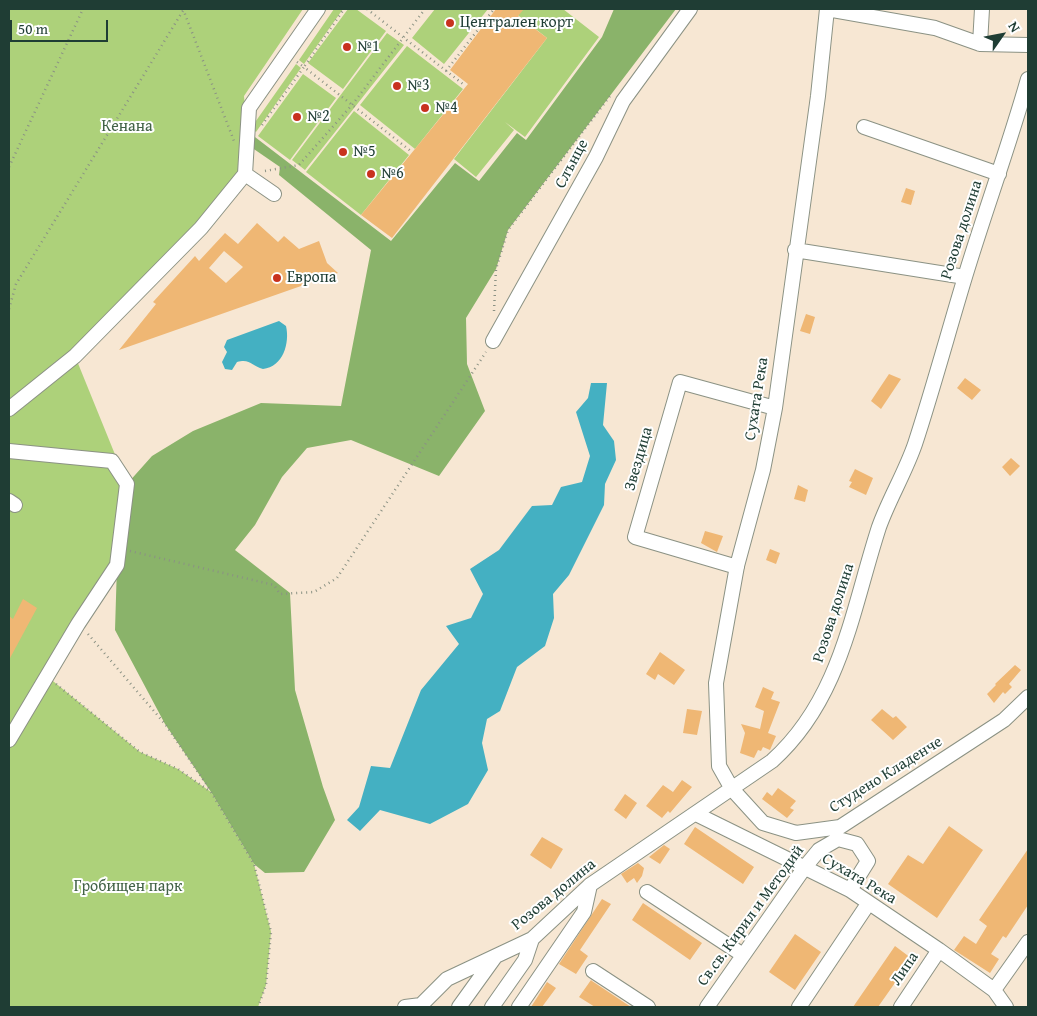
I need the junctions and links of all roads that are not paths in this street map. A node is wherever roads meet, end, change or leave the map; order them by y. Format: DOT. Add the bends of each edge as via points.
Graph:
graph roads {
  1 [pos="318,9"];
  2 [pos="690,9"];
  3 [pos="827,9"];
  4 [pos="982,9"];
  5 [pos="980,44"];
  6 [pos="1028,45"];
  7 [pos="1028,79"];
  8 [pos="1016,120"];
  9 [pos="864,127"];
  10 [pos="1028,129"];
  11 [pos="245,174"];
  12 [pos="999,174"];
  13 [pos="274,194"];
  14 [pos="795,250"];
  15 [pos="965,277"];
  16 [pos="493,341"];
  17 [pos="774,408"];
  18 [pos="9,409"];
  19 [pos="9,451"];
  20 [pos="737,567"];
  21 [pos="1028,697"];
  22 [pos="9,740"];
  23 [pos="732,789"];
  24 [pos="696,814"];
  25 [pos="839,833"];
  26 [pos="805,867"];
  27 [pos="590,885"];
  28 [pos="850,890"];
  29 [pos="647,892"];
  30 [pos="868,904"];
  31 [pos="532,939"];
  32 [pos="1028,942"];
  33 [pos="939,950"];
  34 [pos="743,955"];
  35 [pos="496,956"];
  36 [pos="593,971"];
  37 [pos="994,990"];
  38 [pos="420,1006"];
  39 [pos="405,1007"];
  40 [pos="459,1007"];
  41 [pos="492,1007"];
  42 [pos="519,1007"];
  43 [pos="648,1007"];
  44 [pos="706,1007"];
  45 [pos="799,1007"];
  46 [pos="901,1007"];
  47 [pos="1006,1007"];
  1 -- 11 [label="street" via="249,108"];
  2 -- 16 [label="street, Слънце" via="623,101 596,158"];
  3 -- 5 [label="street" via="936,28"];
  3 -- 14 [label="street, Сухата Река" via="818,96"];
  4 -- 5 [label="street"];
  5 -- 6 [label="street"];
  7 -- 8 [label="street, Розова долина"];
  8 -- 10 [label="street"];
  8 -- 12 [label="street, Розова долина"];
  9 -- 12 [label="street"];
  11 -- 13 [label="street"];
  11 -- 18 [label="street" via="201,228 75,356"];
  12 -- 15 [label="street, Розова долина"];
  14 -- 15 [label="street"];
  14 -- 17 [label="street, Сухата Река"];
  15 -- 23 [label="street, Розова долина" via="914,445 879,528 844,651 822,695 789,746"];
  17 -- 20 [label="street, Сухата Река" via="763,470"];
  17 -- 20 [label="street, Звездица" via="680,382 635,537"];
  19 -- 22 [label="street" via="112,461 127,484 117,565"];
  20 -- 23 [label="street, Сухата Река" via="716,683 719,766"];
  21 -- 25 [label="street, Студено Кладенче" via="1004,720"];
  23 -- 24 [label="street, Розова долина"];
  23 -- 25 [label="street, Студено Кладенче" via="763,823 796,833"];
  24 -- 26 [label="street, Сухата Река"];
  24 -- 27 [label="street, Розова долина"];
  25 -- 26 [label="street, Св.св. Кирил и Методий"];
  25 -- 28 [label="street" via="857,844 868,861"];
  26 -- 28 [label="street, Сухата Река"];
  26 -- 34 [label="street, Св.св. Кирил и Методий"];
  27 -- 31 [label="street, Розова долина"];
  27 -- 42 [label="street" via="584,912"];
  28 -- 30 [label="street, Сухата Река"];
  29 -- 34 [label="street"];
  30 -- 33 [label="street, Сухата Река"];
  30 -- 45 [label="street"];
  31 -- 35 [label="street, Розова долина"];
  31 -- 41 [label="street" via="525,960"];
  32 -- 37 [label="street"];
  33 -- 37 [label="street, Сухата Река"];
  33 -- 46 [label="street, Липа"];
  34 -- 44 [label="street, Св.св. Кирил и Методий"];
  35 -- 38 [label="street, Розова долина" via="447,979"];
  35 -- 40 [label="street"];
  36 -- 43 [label="street"];
  37 -- 47 [label="street, Сухата Река"];
  38 -- 39 [label="street"];
}
